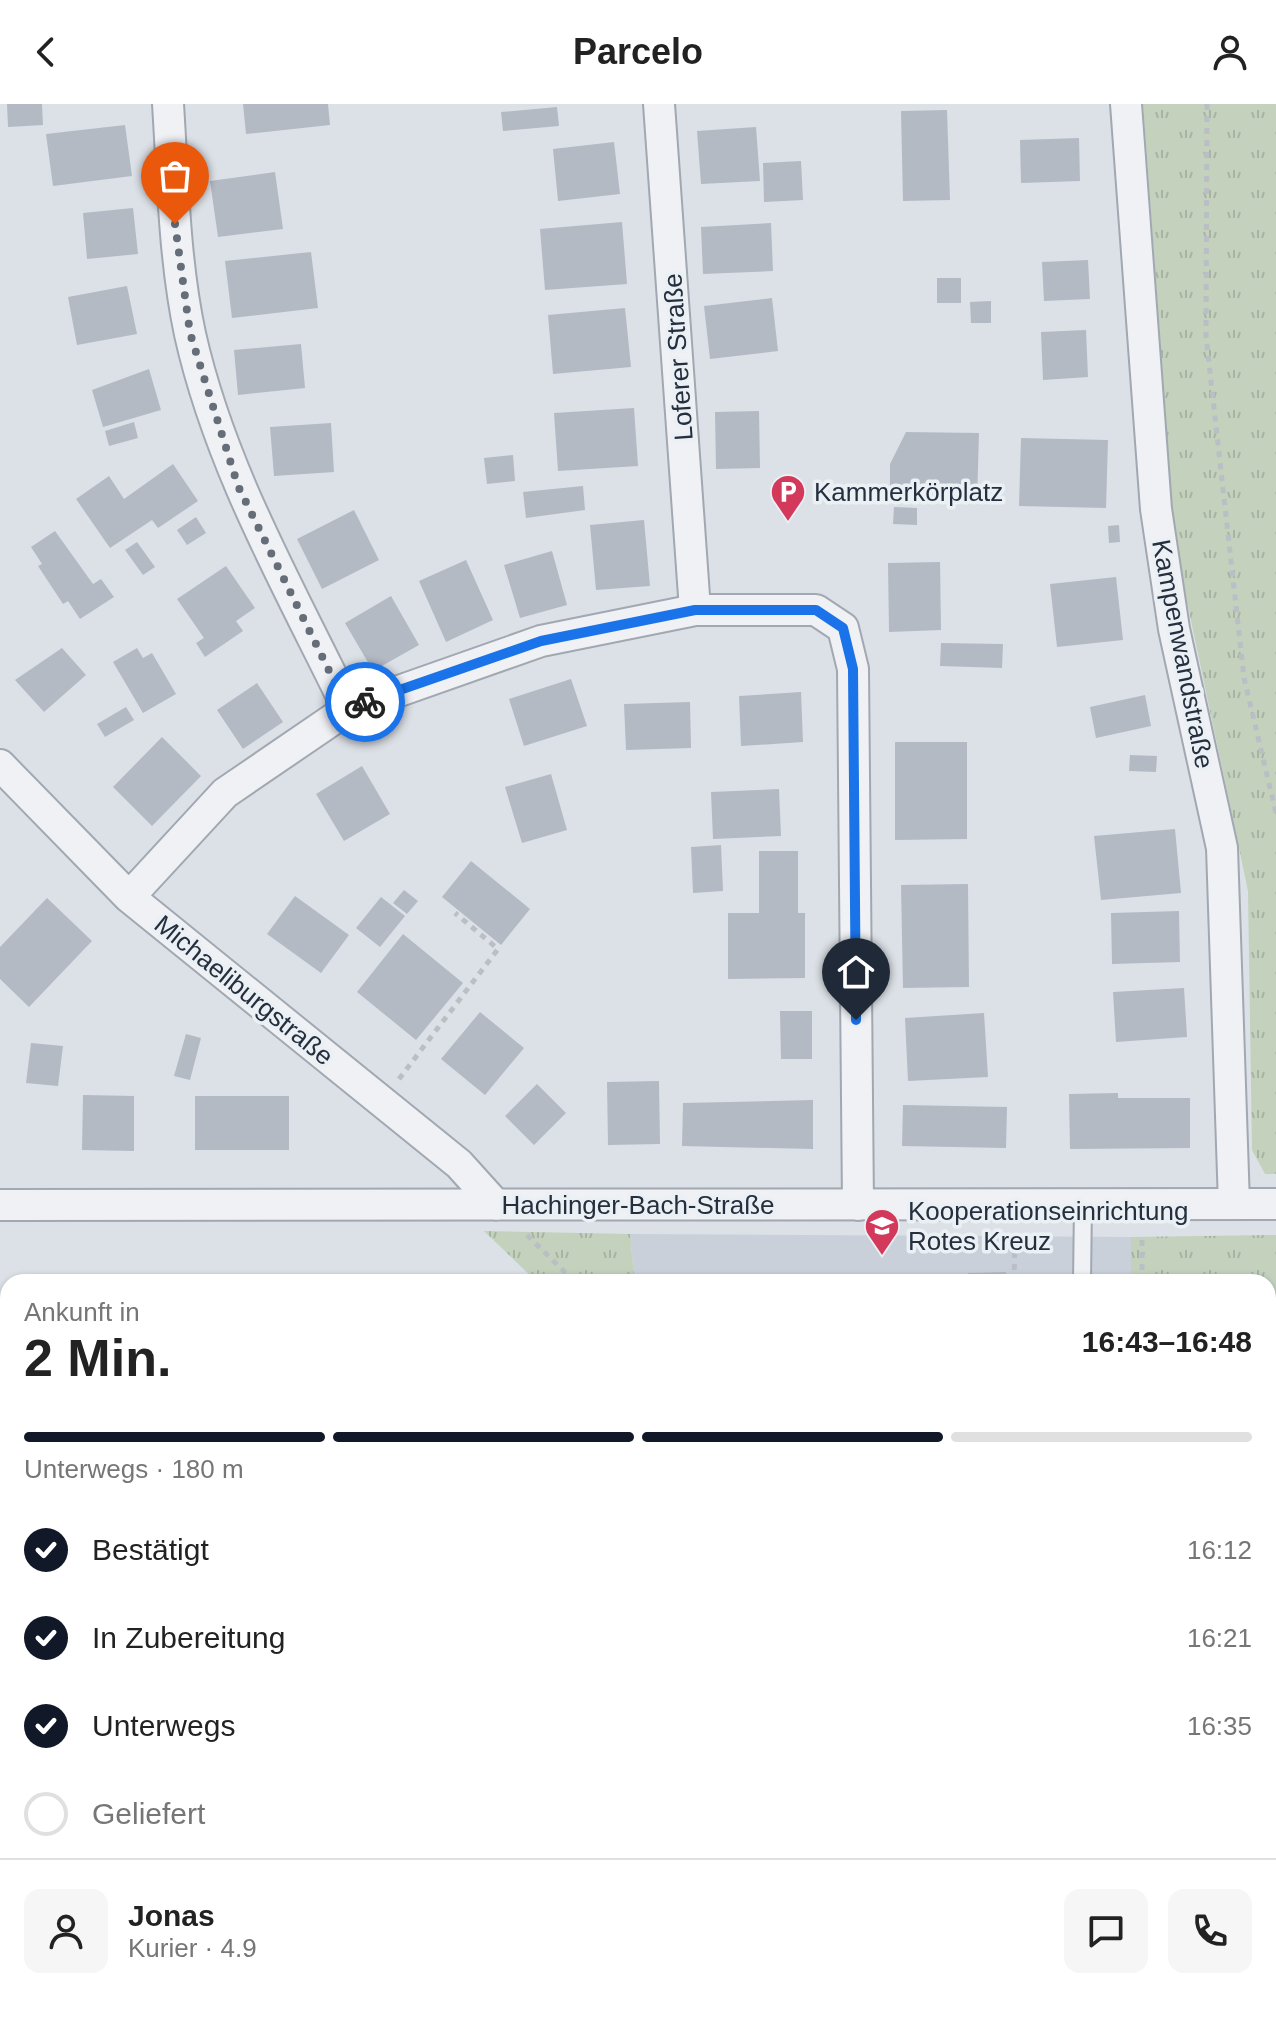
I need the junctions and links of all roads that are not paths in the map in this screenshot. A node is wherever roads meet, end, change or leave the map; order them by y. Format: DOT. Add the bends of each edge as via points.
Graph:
graph roads {
  1 [pos="168,104"];
  2 [pos="659,104"];
  3 [pos="1126,104"];
  4 [pos="695,610"];
  5 [pos="348,709"];
  6 [pos="0,765"];
  7 [pos="129,897"];
  8 [pos="1083,1204"];
  9 [pos="1234,1204"];
  10 [pos="1276,1204"];
  11 [pos="0,1205"];
  12 [pos="496,1205"];
  13 [pos="858,1205"];
  14 [pos="1082,1274"];
  1 -- 5 [label="street" via="177,253 197,360 238,486"];
  2 -- 4 [label="street, Loferer Straße"];
  3 -- 9 [label="street, Kampenwandstraße" via="1156,509 1174,629 1222,848"];
  4 -- 5 [label="street" via="541,641"];
  4 -- 13 [label="street" via="816,610 843,628 853,669"];
  5 -- 7 [label="street" via="225,793"];
  6 -- 7 [label="street, Michaeliburgstraße"];
  7 -- 12 [label="street, Michaeliburgstraße" via="459,1164"];
  8 -- 9 [label="street, Hachinger-Bach-Straße"];
  8 -- 13 [label="street, Hachinger-Bach-Straße"];
  8 -- 14 [label="lane"];
  9 -- 10 [label="street, Hachinger-Bach-Straße"];
  11 -- 12 [label="street, Hachinger-Bach-Straße"];
  12 -- 13 [label="street, Hachinger-Bach-Straße"];
}
